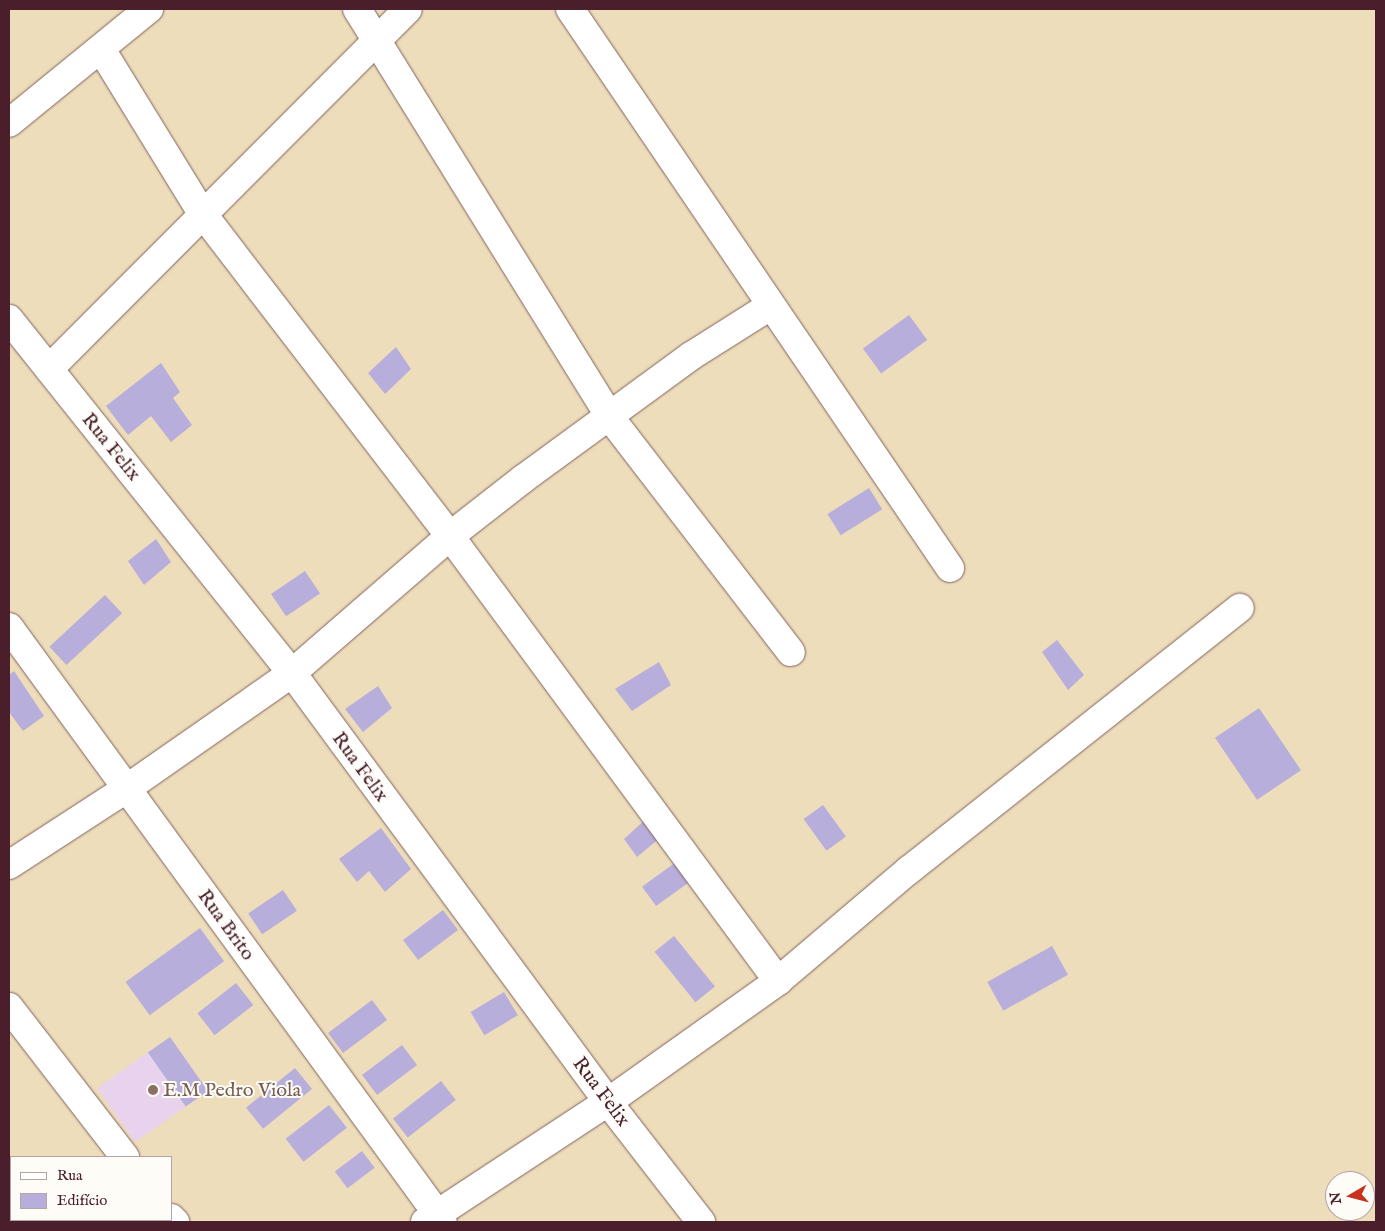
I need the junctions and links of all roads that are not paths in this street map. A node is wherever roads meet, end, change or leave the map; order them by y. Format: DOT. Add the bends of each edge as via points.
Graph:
graph roads {
  1 [pos="149,9"];
  2 [pos="357,9"];
  3 [pos="408,9"];
  4 [pos="570,9"];
  5 [pos="376,42"];
  6 [pos="101,50"];
  7 [pos="9,123"];
  8 [pos="202,213"];
  9 [pos="770,306"];
  10 [pos="9,319"];
  11 [pos="48,369"];
  12 [pos="609,416"];
  13 [pos="450,536"];
  14 [pos="950,568"];
  15 [pos="1240,608"];
  16 [pos="9,627"];
  17 [pos="791,652"];
  18 [pos="292,673"];
  19 [pos="126,789"];
  20 [pos="9,865"];
  21 [pos="778,980"];
  22 [pos="9,1007"];
  23 [pos="608,1102"];
  24 [pos="124,1156"];
  25 [pos="435,1219"];
  26 [pos="701,1222"];
  1 -- 6 [label="street"];
  2 -- 5 [label="street"];
  3 -- 5 [label="street"];
  4 -- 9 [label="street"];
  5 -- 8 [label="street"];
  5 -- 12 [label="street"];
  6 -- 7 [label="street"];
  6 -- 8 [label="street"];
  8 -- 11 [label="street"];
  8 -- 13 [label="street"];
  9 -- 12 [label="street" via="691,356"];
  9 -- 14 [label="street"];
  10 -- 11 [label="street, Rua Felix"];
  11 -- 18 [label="street, Rua Felix"];
  12 -- 13 [label="street"];
  12 -- 17 [label="street"];
  13 -- 18 [label="street"];
  13 -- 21 [label="street"];
  15 -- 21 [label="street" via="909,870"];
  16 -- 19 [label="street, Rua Brito"];
  18 -- 19 [label="street"];
  18 -- 23 [label="street, Rua Felix"];
  19 -- 20 [label="street"];
  19 -- 25 [label="street, Rua Brito"];
  21 -- 23 [label="street"];
  22 -- 24 [label="street"];
  23 -- 25 [label="street"];
  23 -- 26 [label="street, Rua Felix"];
}
